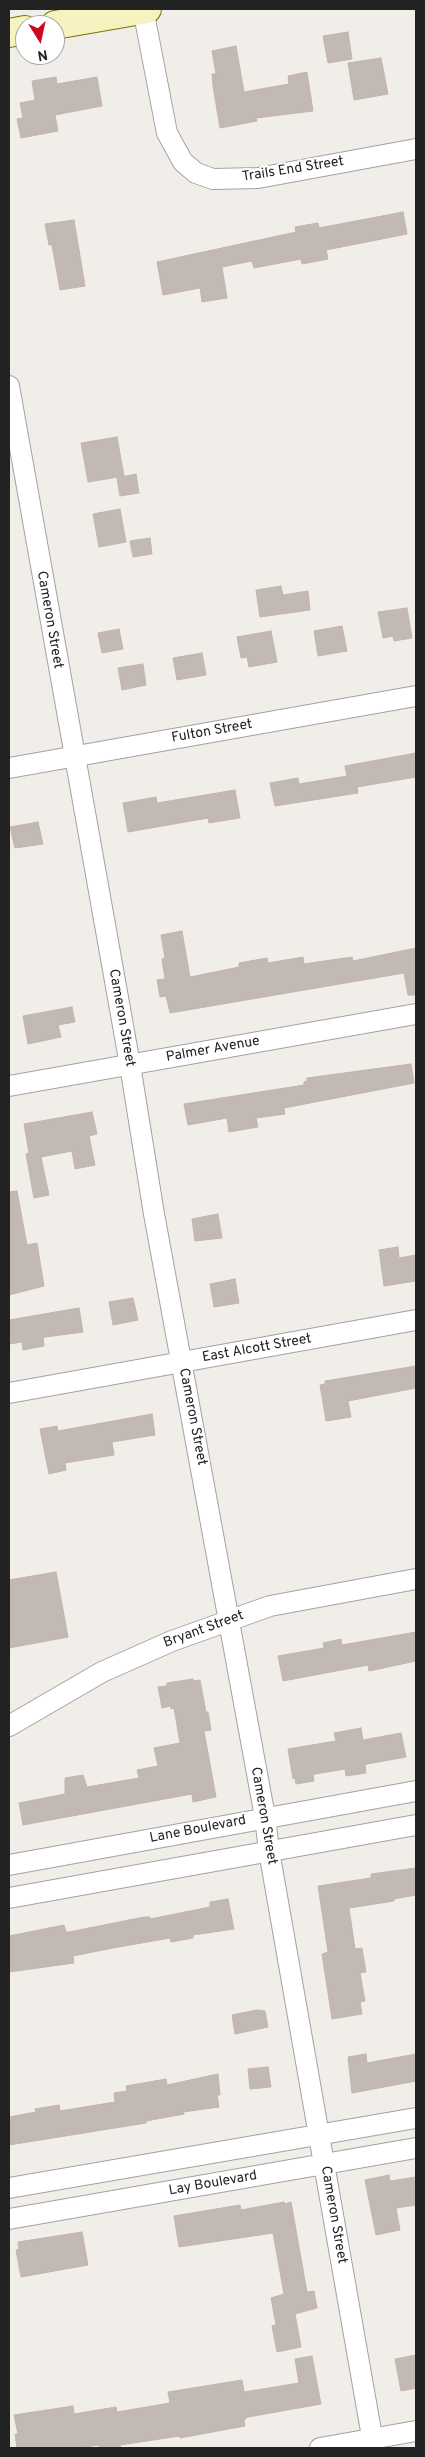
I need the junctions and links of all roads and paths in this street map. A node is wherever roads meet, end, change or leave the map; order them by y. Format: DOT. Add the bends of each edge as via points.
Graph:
graph roads {
  1 [pos="145,9"];
  2 [pos="65,23"];
  3 [pos="416,149"];
  4 [pos="10,397"];
  5 [pos="416,696"];
  6 [pos="73,756"];
  7 [pos="9,768"];
  8 [pos="416,1014"];
  9 [pos="130,1065"];
  10 [pos="9,1086"];
  11 [pos="416,1320"];
  12 [pos="182,1362"];
  13 [pos="9,1393"];
  14 [pos="416,1579"];
  15 [pos="229,1622"];
  16 [pos="9,1726"];
  17 [pos="416,1791"];
  18 [pos="265,1818"];
  19 [pos="416,1825"];
  20 [pos="269,1851"];
  21 [pos="9,1865"];
  22 [pos="9,1898"];
  23 [pos="416,2118"];
  24 [pos="320,2135"];
  25 [pos="416,2148"];
  26 [pos="325,2165"];
  27 [pos="12,2187"];
  28 [pos="14,2218"];
  29 [pos="416,2431"];
  30 [pos="373,2444"];
  31 [pos="320,2448"];
  1 -- 2 [label="street"];
  1 -- 3 [label="street, Trails End Street" via="167,133 183,162 196,174 213,179 258,178"];
  4 -- 6 [label="street, Cameron Street"];
  5 -- 6 [label="street, Fulton Street"];
  6 -- 7 [label="street, Fulton Street"];
  6 -- 9 [label="street, Cameron Street"];
  8 -- 9 [label="street, Palmer Avenue"];
  9 -- 10 [label="street, Palmer Avenue"];
  9 -- 12 [label="street, Cameron Street"];
  11 -- 12 [label="street, East Alcott Street"];
  12 -- 13 [label="street, East Alcott Street"];
  12 -- 15 [label="street, Cameron Street"];
  14 -- 15 [label="street, Bryant Street" via="270,1606"];
  15 -- 16 [label="street, Bryant Street" via="120,1663"];
  15 -- 18 [label="street, Cameron Street"];
  17 -- 18 [label="street, Lane Boulevard"];
  18 -- 20 [label="street, Cameron Street"];
  18 -- 21 [label="street, Lane Boulevard"];
  19 -- 20 [label="street"];
  20 -- 22 [label="street"];
  20 -- 24 [label="street, Cameron Street"];
  23 -- 24 [label="street"];
  24 -- 26 [label="street, Cameron Street"];
  24 -- 27 [label="street"];
  25 -- 26 [label="street, Lay Boulevard"];
  26 -- 28 [label="street, Lay Boulevard"];
  26 -- 30 [label="street, Cameron Street"];
  27 -- 28 [label="street"];
  29 -- 30 [label="street"];
  30 -- 31 [label="street"];
}
